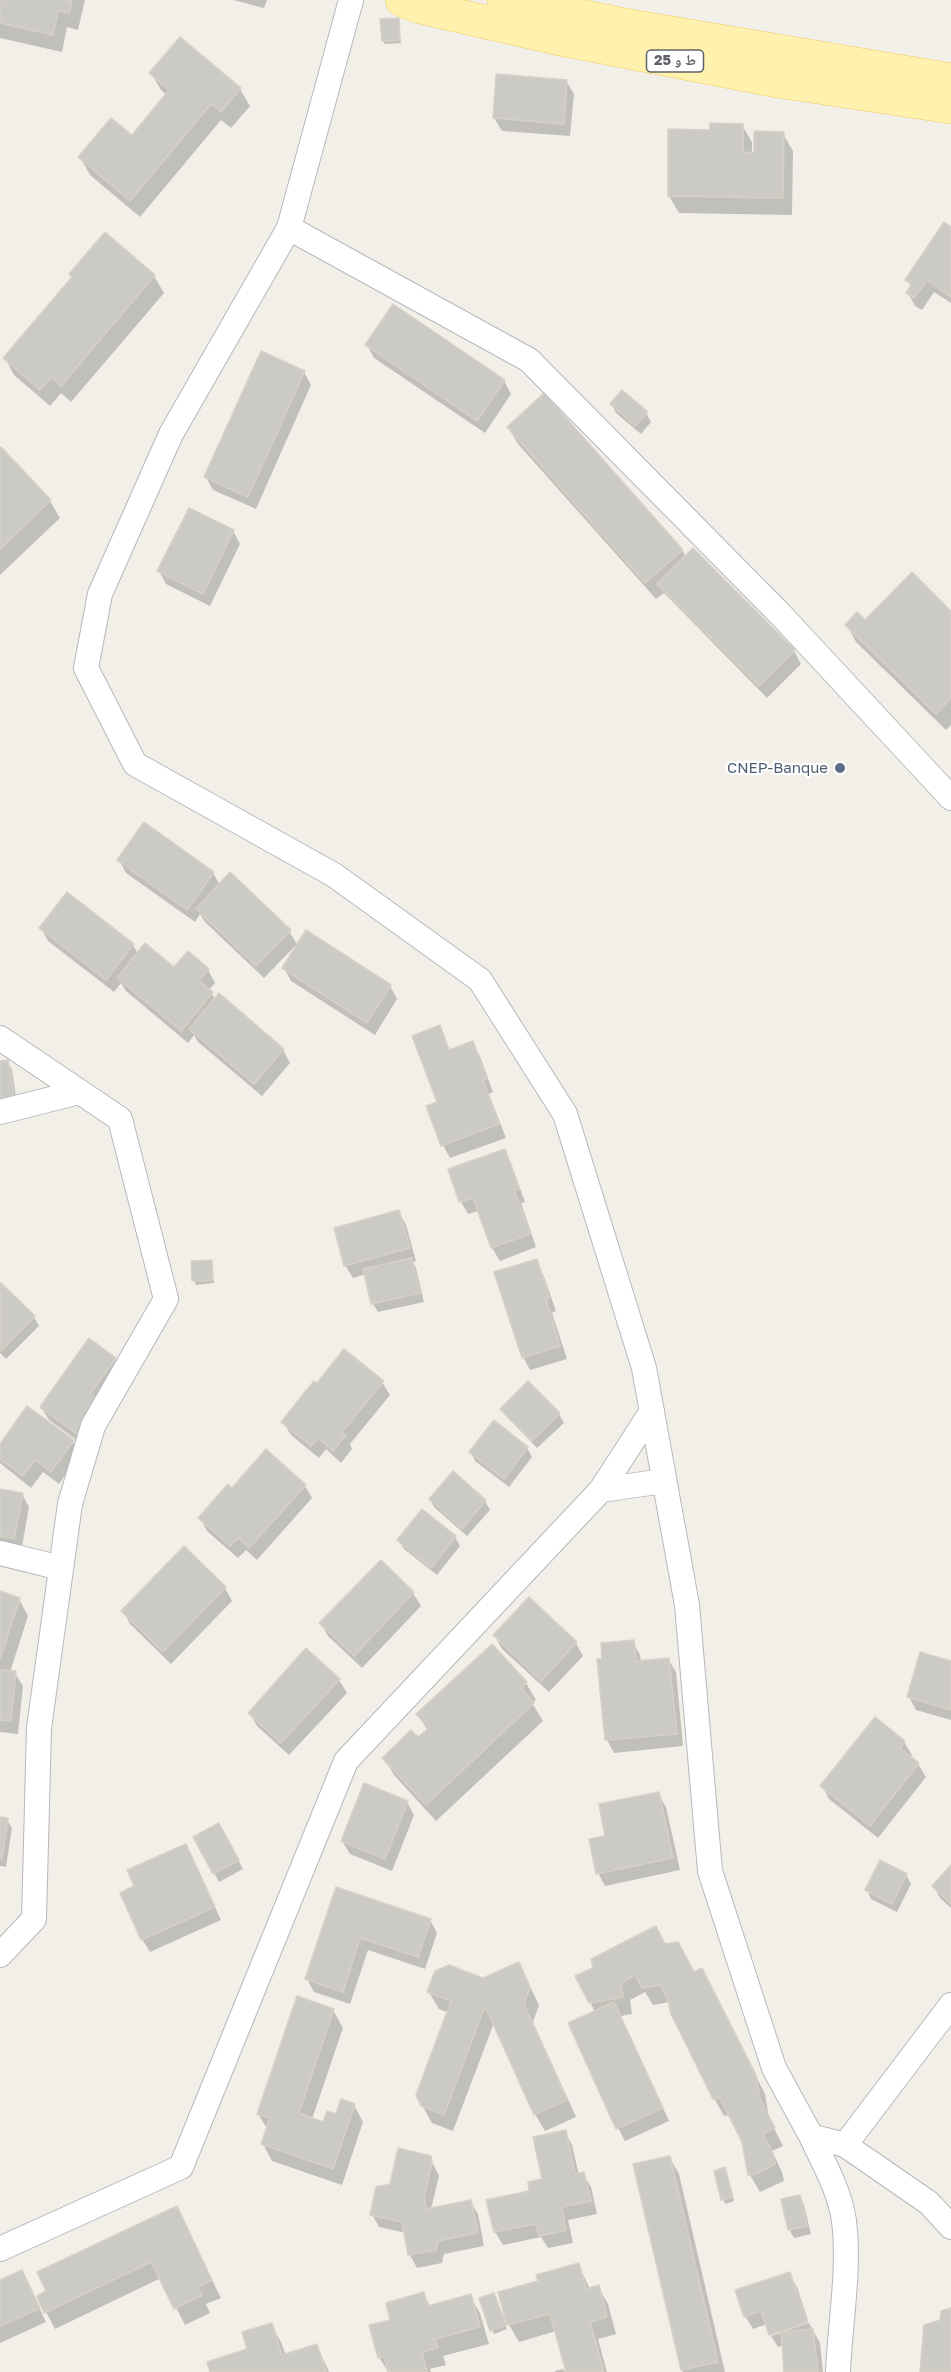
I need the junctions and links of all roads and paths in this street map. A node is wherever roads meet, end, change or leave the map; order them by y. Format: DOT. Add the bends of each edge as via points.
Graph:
graph roads {
  1 [pos="351,0"];
  2 [pos="402,0"];
  3 [pos="504,0"];
  4 [pos="951,80"];
  5 [pos="951,107"];
  6 [pos="289,228"];
  7 [pos="951,798"];
  8 [pos="0,1038"];
  9 [pos="79,1092"];
  10 [pos="0,1112"];
  11 [pos="652,1411"];
  12 [pos="664,1481"];
  13 [pos="601,1490"];
  14 [pos="0,1553"];
  15 [pos="61,1568"];
  16 [pos="0,1955"];
  17 [pos="951,2005"];
  18 [pos="811,2136"];
  19 [pos="845,2145"];
  20 [pos="951,2227"];
  21 [pos="0,2249"];
  22 [pos="838,2372"];
  1 -- 6 [label="street"];
  2 -- 5 [label="main road, ط و 25" via="420,8 556,38 778,81"];
  3 -- 4 [label="main road" via="624,25"];
  6 -- 7 [label="street" via="529,360 781,615"];
  6 -- 11 [label="street" via="171,434 100,594 86,668 135,764 334,875 480,980 565,1114 644,1368"];
  8 -- 9 [label="street"];
  9 -- 10 [label="street"];
  9 -- 15 [label="street" via="120,1119 166,1299 93,1426 70,1504"];
  11 -- 12 [label="street"];
  11 -- 13 [label="street"];
  12 -- 13 [label="street"];
  12 -- 18 [label="street" via="687,1605 711,1871 774,2068"];
  13 -- 21 [label="street" via="346,1761 181,2167"];
  14 -- 15 [label="street"];
  15 -- 16 [label="street" via="39,1728 34,1919"];
  17 -- 19 [label="street"];
  18 -- 19 [label="street"];
  18 -- 22 [label="street" via="844,2220"];
  19 -- 20 [label="street" via="929,2203"];
}
